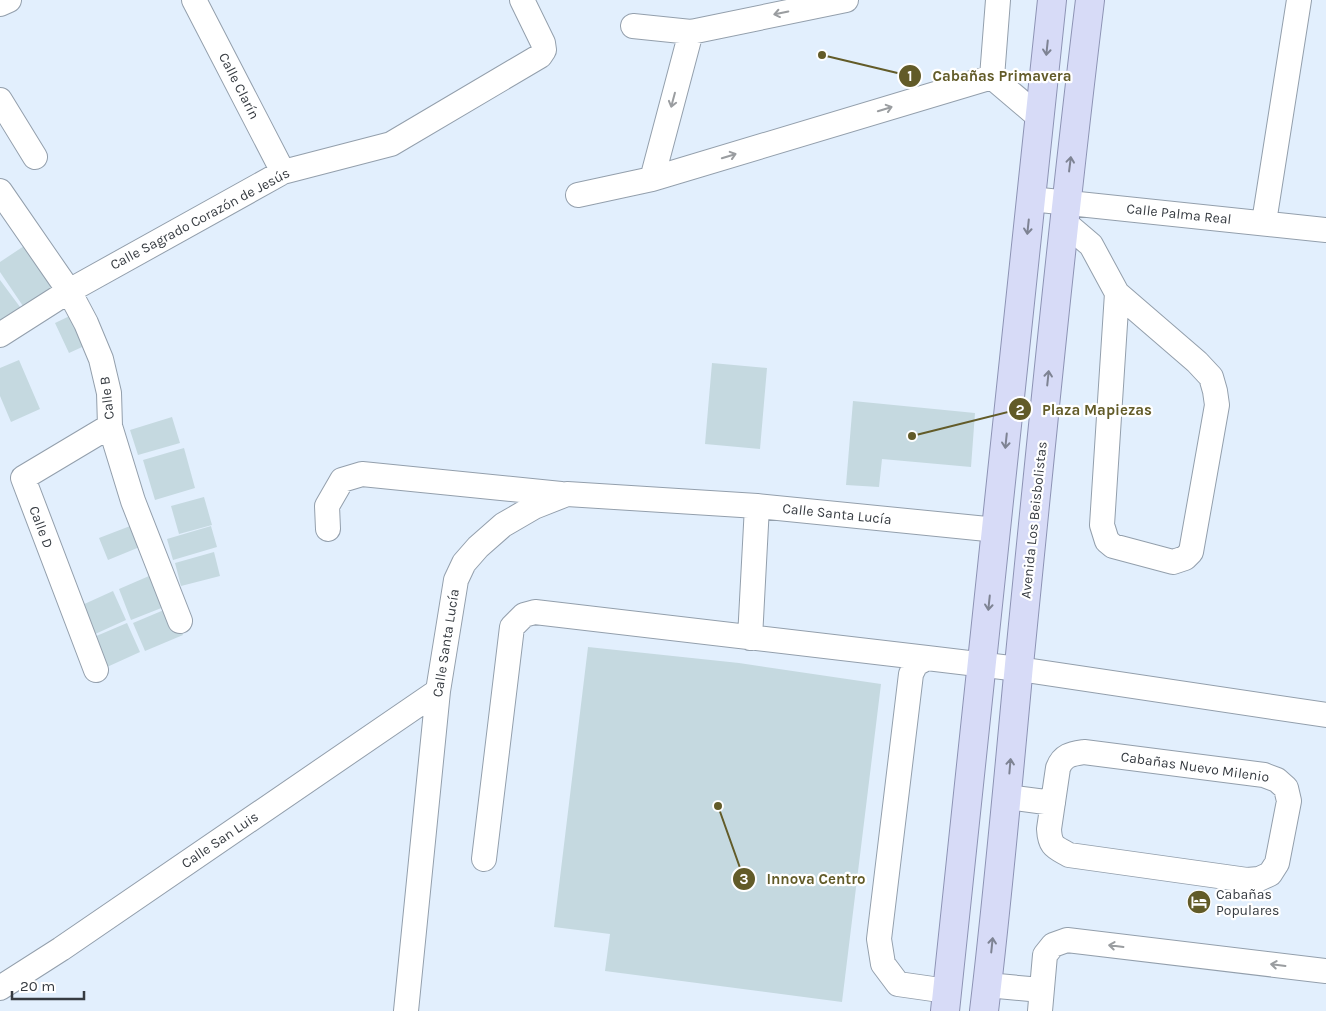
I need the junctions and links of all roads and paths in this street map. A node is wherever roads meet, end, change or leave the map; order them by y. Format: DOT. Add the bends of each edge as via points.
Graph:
graph roads {
  1 [pos="9,0"];
  2 [pos="194,0"];
  3 [pos="522,0"];
  4 [pos="846,0"];
  5 [pos="998,0"];
  6 [pos="1052,0"];
  7 [pos="1090,0"];
  8 [pos="1299,0"];
  9 [pos="0,4"];
  10 [pos="633,26"];
  11 [pos="690,32"];
  12 [pos="992,77"];
  13 [pos="0,100"];
  14 [pos="1040,117"];
  15 [pos="35,157"];
  16 [pos="283,172"];
  17 [pos="652,179"];
  18 [pos="0,192"];
  19 [pos="578,196"];
  20 [pos="1031,199"];
  21 [pos="1065,212"];
  22 [pos="1264,222"];
  23 [pos="1326,230"];
  24 [pos="69,291"];
  25 [pos="1116,293"];
  26 [pos="0,335"];
  27 [pos="110,426"];
  28 [pos="567,494"];
  29 [pos="757,506"];
  30 [pos="328,528"];
  31 [pos="997,530"];
  32 [pos="180,621"];
  33 [pos="750,638"];
  34 [pos="927,658"];
  35 [pos="982,665"];
  36 [pos="1019,669"];
  37 [pos="96,670"];
  38 [pos="438,691"];
  39 [pos="1326,715"];
  40 [pos="1008,797"];
  41 [pos="1052,803"];
  42 [pos="484,859"];
  43 [pos="1326,970"];
  44 [pos="0,988"];
  45 [pos="986,998"];
  46 [pos="1041,1000"];
  47 [pos="946,1001"];
  48 [pos="406,1011"];
  1 -- 9 [label="street"];
  2 -- 16 [label="street, Calle Clarín"];
  3 -- 16 [label="street, Calle Sagrado Corazón de Jesús" via="543,43 544,50 540,56 391,144"];
  4 -- 11 [label="street, one-way"];
  5 -- 12 [label="street"];
  6 -- 14 [label="main road, one-way"];
  21 -- 7 [label="main road, Avenida Los Beisbolistas, one-way"];
  8 -- 22 [label="street"];
  10 -- 11 [label="street"];
  11 -- 17 [label="street, one-way"];
  12 -- 14 [label="street"];
  17 -- 12 [label="street, one-way"];
  13 -- 15 [label="street"];
  14 -- 20 [label="main road"];
  16 -- 24 [label="street, Calle Sagrado Corazón de Jesús"];
  17 -- 19 [label="street"];
  18 -- 24 [label="street, Calle B"];
  20 -- 21 [label="street, Calle Palma Real"];
  20 -- 31 [label="main road, one-way"];
  21 -- 22 [label="street, Calle Palma Real"];
  21 -- 25 [label="street" via="1091,245"];
  36 -- 21 [label="main road, Avenida Los Beisbolistas, one-way"];
  22 -- 23 [label="street, Calle Palma Real"];
  24 -- 26 [label="street, Calle Sagrado Corazón de Jesús"];
  24 -- 27 [label="street, Calle B" via="101,359 109,393"];
  25 -- 25 [label="street" via="1197,362 1211,377 1215,391 1217,405 1191,552 1173,562 1113,546 1106,541 1102,525"];
  27 -- 32 [label="street, Calle B" via="133,501"];
  27 -- 37 [label="street, Calle D" via="23,478"];
  28 -- 29 [label="street, Calle Santa Lucía"];
  28 -- 30 [label="street" via="362,474 342,480 327,506"];
  28 -- 38 [label="street, Calle Santa Lucía" via="502,525 464,563 456,580"];
  29 -- 31 [label="street, Calle Santa Lucía"];
  29 -- 33 [label="street"];
  31 -- 35 [label="main road, one-way"];
  33 -- 34 [label="street"];
  33 -- 42 [label="street" via="535,612 524,615 512,627"];
  34 -- 35 [label="street"];
  34 -- 47 [label="street" via="916,664 911,674 879,939 883,964 898,984"];
  35 -- 36 [label="street"];
  35 -- 47 [label="main road"];
  36 -- 39 [label="street"];
  40 -- 36 [label="main road, Avenida Los Beisbolistas, one-way"];
  38 -- 44 [label="street, Calle San Luis"];
  38 -- 48 [label="street, Calle Santa Lucía"];
  40 -- 41 [label="street"];
  45 -- 40 [label="main road, Avenida Los Beisbolistas, one-way"];
  41 -- 41 [label="street, Cabañas Nuevo Milenio" via="1049,839 1054,847 1069,854 1247,880 1270,874 1277,862 1289,801 1286,788 1264,775 1084,752 1067,755 1061,760"];
  43 -- 46 [label="street, one-way" via="1067,940 1053,945 1045,955"];
  45 -- 46 [label="street"];
}
